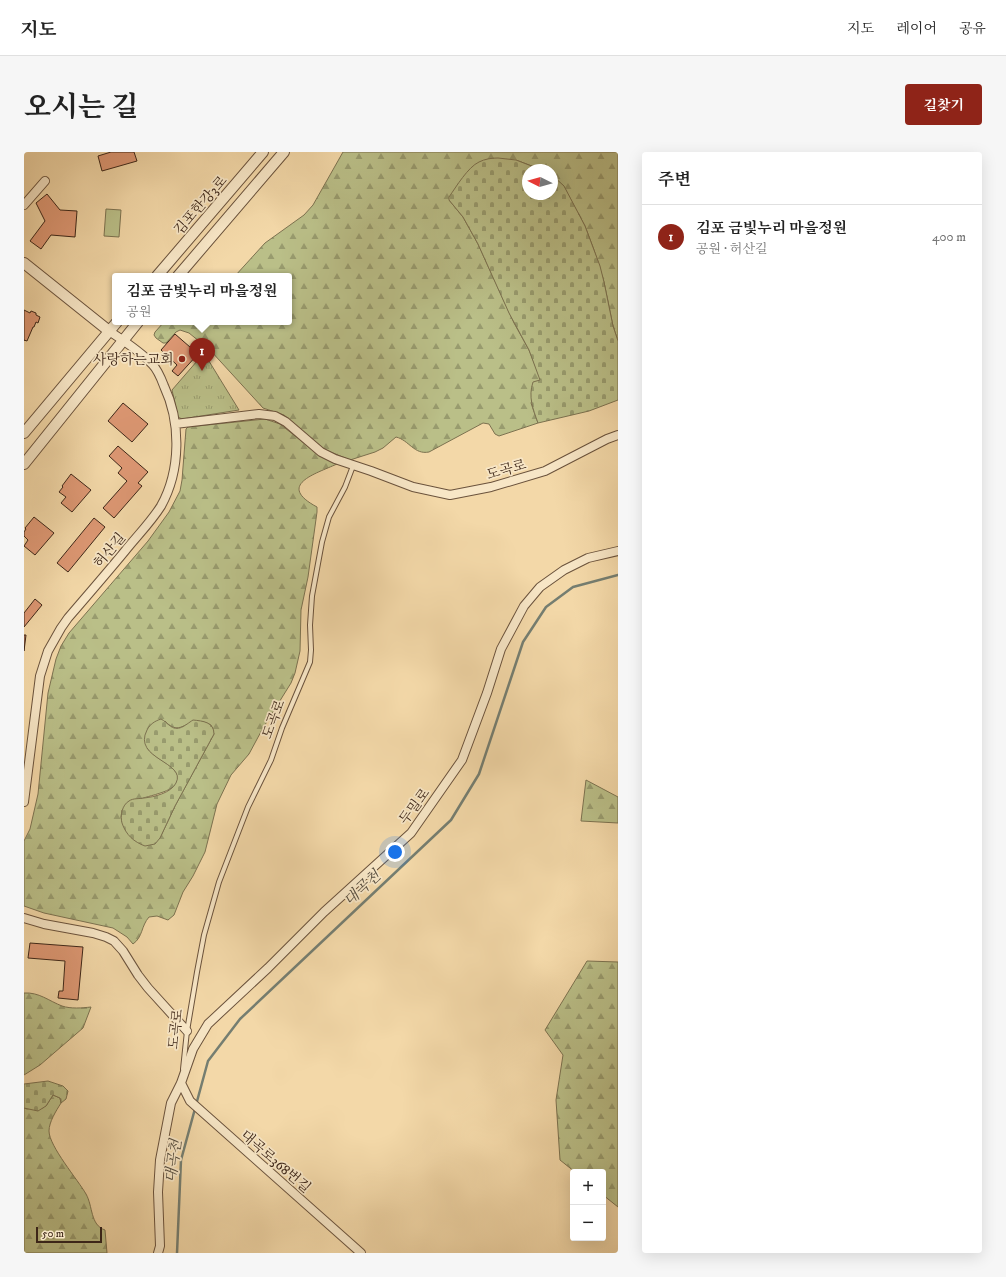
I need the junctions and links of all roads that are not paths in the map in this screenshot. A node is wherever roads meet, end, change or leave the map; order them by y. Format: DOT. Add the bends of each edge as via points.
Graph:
graph roads {
  1 [pos="263,152"];
  2 [pos="284,152"];
  3 [pos="45,180"];
  4 [pos="24,205"];
  5 [pos="24,262"];
  6 [pos="160,273"];
  7 [pos="181,273"];
  8 [pos="114,325"];
  9 [pos="135,325"];
  10 [pos="109,331"];
  11 [pos="122,340"];
  12 [pos="175,424"];
  13 [pos="24,433"];
  14 [pos="618,435"];
  15 [pos="24,464"];
  16 [pos="353,466"];
  17 [pos="618,551"];
  18 [pos="24,802"];
  19 [pos="24,918"];
  20 [pos="187,1031"];
  21 [pos="181,1083"];
  22 [pos="158,1253"];
  23 [pos="361,1253"];
  1 -- 6 [label="street, 김포한강3로"];
  2 -- 7 [label="street"];
  3 -- 4 [label="street"];
  5 -- 10 [label="street"];
  8 -- 10 [label="street"];
  9 -- 11 [label="street"];
  10 -- 11 [label="street, 허산길"];
  10 -- 13 [label="street"];
  11 -- 12 [label="street, 허산길" via="147,359 157,371 167,392"];
  11 -- 15 [label="street"];
  12 -- 16 [label="street" via="268,414 282,419 327,456"];
  12 -- 18 [label="street, 허산길" via="174,473 161,505 60,628 48,651 40,676"];
  14 -- 16 [label="street, 도곡로" via="545,471 491,487 450,495 413,487"];
  16 -- 20 [label="lane, 도곡로" via="330,517 322,542 312,596 310,662 219,882 204,935"];
  17 -- 21 [label="street, 두밀로" via="588,558 564,570 540,587 524,606 501,649 462,760 441,792 411,833 324,912 208,1024 193,1049"];
  19 -- 20 [label="street" via="106,936 114,941 148,988"];
  20 -- 21 [label="lane, 도곡로"];
  21 -- 22 [label="street, 도곡로" via="171,1103 160,1160"];
  21 -- 23 [label="street, 대곡로368번길" via="191,1102"];
}
